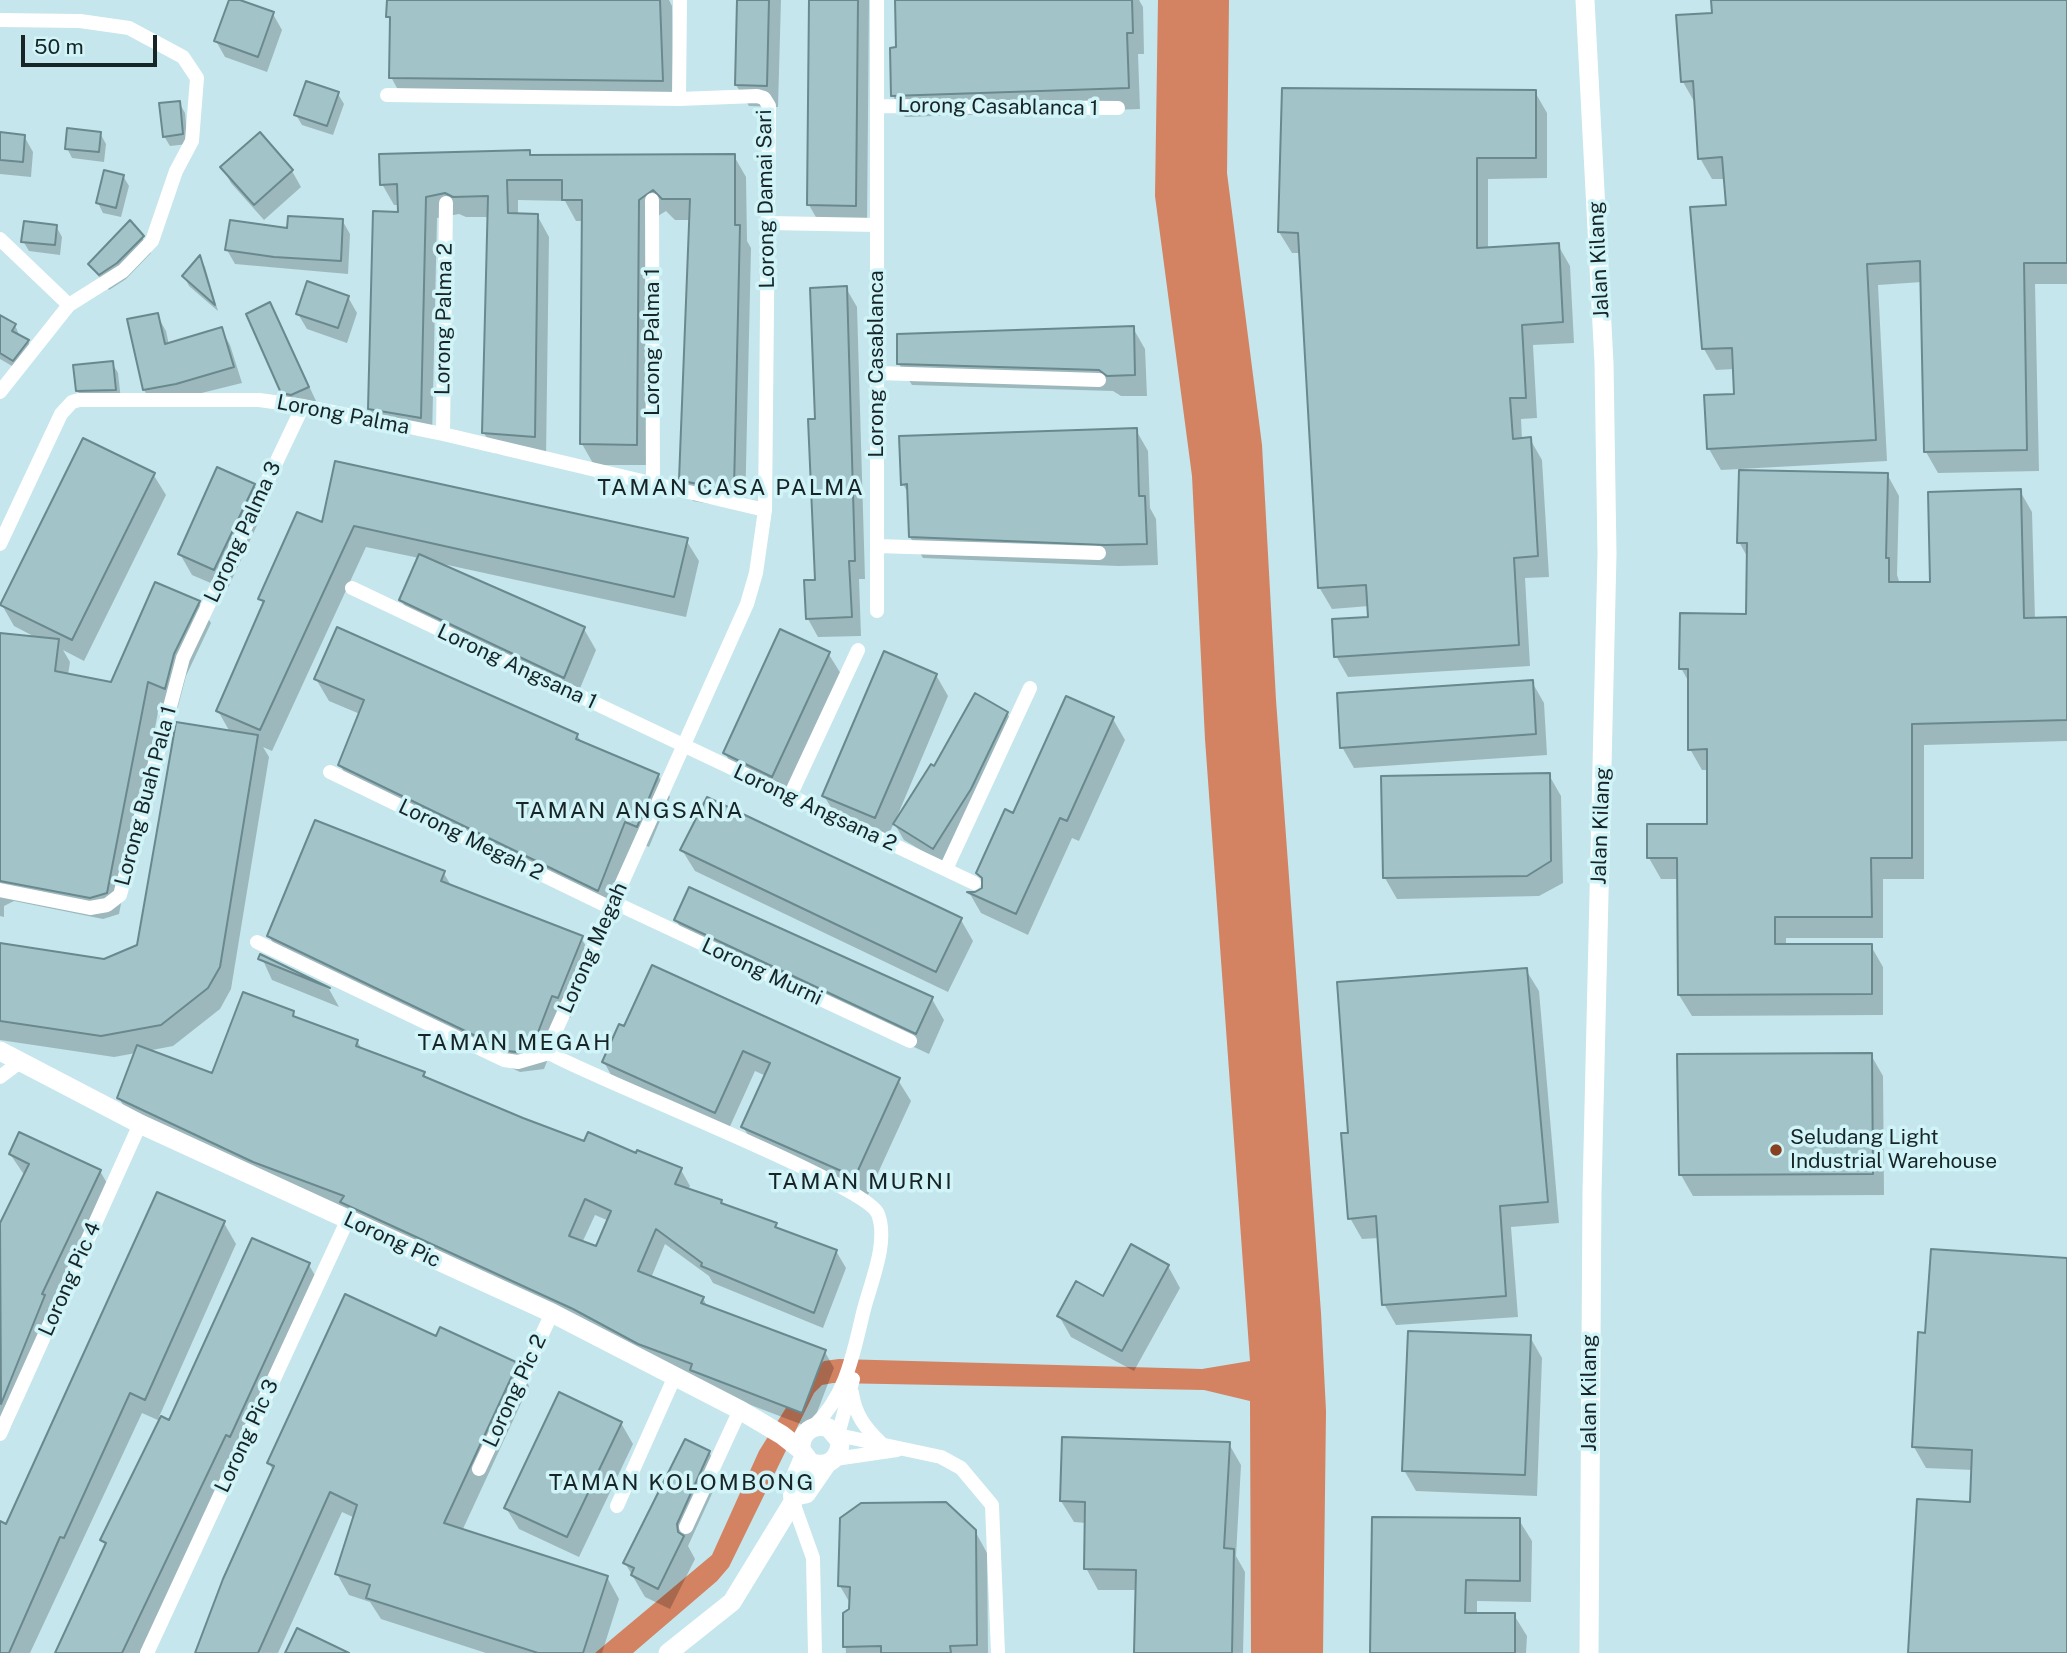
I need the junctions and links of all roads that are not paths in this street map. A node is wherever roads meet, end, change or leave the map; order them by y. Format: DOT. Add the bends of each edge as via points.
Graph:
graph roads {
  1 [pos="680,0"];
  2 [pos="877,0"];
  3 [pos="1586,0"];
  4 [pos="0,20"];
  5 [pos="387,95"];
  6 [pos="679,99"];
  7 [pos="877,106"];
  8 [pos="1118,108"];
  9 [pos="652,200"];
  10 [pos="446,204"];
  11 [pos="768,223"];
  12 [pos="877,225"];
  13 [pos="0,239"];
  14 [pos="69,305"];
  15 [pos="877,373"];
  16 [pos="1099,380"];
  17 [pos="0,391"];
  18 [pos="303,406"];
  19 [pos="443,434"];
  20 [pos="653,484"];
  21 [pos="765,510"];
  22 [pos="0,544"];
  23 [pos="877,546"];
  24 [pos="1100,552"];
  25 [pos="352,588"];
  26 [pos="877,611"];
  27 [pos="858,650"];
  28 [pos="183,658"];
  29 [pos="1030,688"];
  30 [pos="683,746"];
  31 [pos="330,772"];
  32 [pos="790,796"];
  33 [pos="946,869"];
  34 [pos="974,883"];
  35 [pos="0,890"];
  36 [pos="612,905"];
  37 [pos="257,942"];
  38 [pos="910,1041"];
  39 [pos="0,1051"];
  40 [pos="549,1053"];
  41 [pos="20,1062"];
  42 [pos="0,1077"];
  43 [pos="140,1125"];
  44 [pos="348,1219"];
  45 [pos="552,1313"];
  46 [pos="675,1376"];
  47 [pos="846,1387"];
  48 [pos="740,1410"];
  49 [pos="0,1434"];
  50 [pos="838,1436"];
  51 [pos="806,1441"];
  52 [pos="880,1442"];
  53 [pos="909,1449"];
  54 [pos="830,1462"];
  55 [pos="479,1469"];
  56 [pos="794,1499"];
  57 [pos="617,1506"];
  58 [pos="686,1527"];
  59 [pos="147,1653"];
  60 [pos="668,1653"];
  61 [pos="815,1653"];
  62 [pos="998,1653"];
  63 [pos="1589,1653"];
  1 -- 6 [label="street"];
  2 -- 7 [label="street, Lorong Casablanca"];
  3 -- 63 [label="street, Jalan Kilang" via="1604,363 1607,554 1592,1178"];
  4 -- 14 [label="street" via="129,28 183,57 197,78 192,141 176,171 152,241 123,271"];
  5 -- 6 [label="street, Lorong Damai Sari"];
  6 -- 11 [label="street, Lorong Damai Sari" via="764,98 769,106"];
  7 -- 8 [label="street, Lorong Casablanca 1"];
  7 -- 12 [label="street, Lorong Casablanca"];
  9 -- 20 [label="street, Lorong Palma 1"];
  10 -- 19 [label="street, Lorong Palma 2"];
  11 -- 12 [label="street"];
  11 -- 21 [label="street, Lorong Damai Sari"];
  12 -- 15 [label="street, Lorong Casablanca"];
  13 -- 14 [label="street"];
  14 -- 17 [label="street"];
  15 -- 16 [label="street"];
  15 -- 23 [label="street, Lorong Casablanca"];
  18 -- 19 [label="street, Lorong Palma"];
  18 -- 22 [label="street, Lorong Palma" via="258,400 72,402 61,414"];
  18 -- 28 [label="street, Lorong Palma 3"];
  19 -- 20 [label="street, Lorong Palma"];
  20 -- 21 [label="street, Lorong Palma"];
  21 -- 30 [label="street, Lorong Megah" via="747,604"];
  23 -- 24 [label="street"];
  23 -- 26 [label="street, Lorong Casablanca"];
  25 -- 30 [label="street, Lorong Angsana 1"];
  27 -- 32 [label="street"];
  28 -- 35 [label="street, Lorong Buah Pala 1" via="120,895 107,905 90,908"];
  29 -- 33 [label="street"];
  30 -- 32 [label="street, Lorong Angsana 2"];
  30 -- 36 [label="street, Lorong Megah"];
  31 -- 36 [label="street, Lorong Megah 2"];
  32 -- 33 [label="street, Lorong Angsana 2"];
  33 -- 34 [label="street, Lorong Angsana 2"];
  36 -- 38 [label="street, Lorong Murni"];
  36 -- 40 [label="street, Lorong Megah"];
  37 -- 40 [label="street" via="504,1060 518,1062"];
  39 -- 41 [label="street, Lorong Pic"];
  40 -- 47 [label="street" via="860,1195 878,1213 881,1243"];
  41 -- 42 [label="street"];
  41 -- 43 [label="street, Lorong Pic"];
  43 -- 44 [label="street, Lorong Pic"];
  43 -- 49 [label="street, Lorong Pic 4"];
  44 -- 45 [label="street, Lorong Pic"];
  44 -- 59 [label="street, Lorong Pic 3"];
  45 -- 46 [label="street, Lorong Pic"];
  45 -- 55 [label="street, Lorong Pic 2"];
  46 -- 48 [label="street, Lorong Pic"];
  46 -- 57 [label="street"];
  47 -- 50 [label="street"];
  47 -- 51 [label="street"];
  47 -- 52 [label="street" via="861,1421"];
  48 -- 51 [label="street, Lorong Pic" via="782,1434"];
  48 -- 58 [label="street"];
  50 -- 51 [label="street" via="830,1428"];
  50 -- 52 [label="street"];
  50 -- 54 [label="street" via="840,1448"];
  51 -- 54 [label="street" via="810,1462"];
  51 -- 56 [label="street" via="792,1485"];
  52 -- 53 [label="street"];
  53 -- 54 [label="street"];
  53 -- 62 [label="street" via="961,1468 992,1505"];
  54 -- 56 [label="street" via="806,1494"];
  56 -- 60 [label="street" via="732,1602"];
  56 -- 61 [label="street" via="813,1558"];
}
